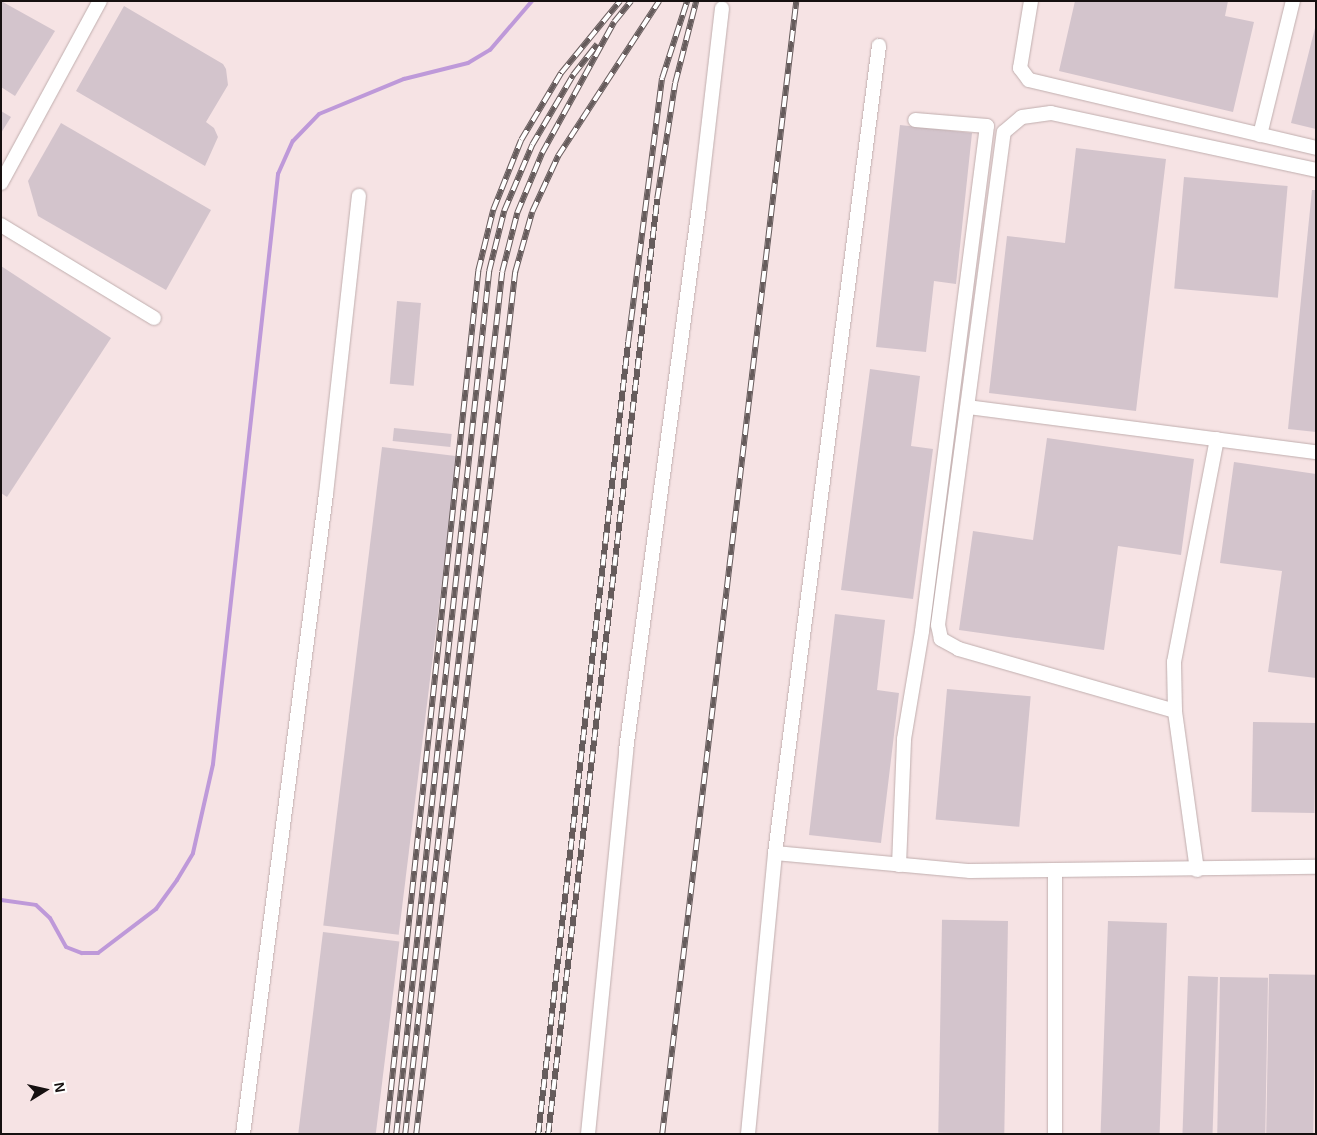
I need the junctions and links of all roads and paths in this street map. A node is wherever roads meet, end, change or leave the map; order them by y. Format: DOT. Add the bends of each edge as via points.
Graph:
graph roads {
  1 [pos="100,1"];
  2 [pos="1031,1"];
  3 [pos="1293,1"];
  4 [pos="722,8"];
  5 [pos="880,46"];
  6 [pos="916,120"];
  7 [pos="1260,135"];
  8 [pos="1316,148"];
  9 [pos="1316,170"];
  10 [pos="1,183"];
  11 [pos="359,196"];
  12 [pos="1,225"];
  13 [pos="154,318"];
  14 [pos="968,407"];
  15 [pos="1217,439"];
  16 [pos="1316,452"];
  17 [pos="1175,711"];
  18 [pos="775,853"];
  19 [pos="899,865"];
  20 [pos="1316,868"];
  21 [pos="1197,870"];
  22 [pos="1055,871"];
  23 [pos="243,1134"];
  24 [pos="588,1134"];
  25 [pos="748,1134"];
  26 [pos="1055,1134"];
  1 -- 10 [label="street"];
  2 -- 7 [label="street" via="1020,68 1029,80"];
  3 -- 7 [label="street"];
  4 -- 24 [label="street" via="699,207 626,750"];
  5 -- 18 [label="street"];
  6 -- 19 [label="street" via="987,126 922,631 904,739"];
  7 -- 8 [label="street"];
  9 -- 14 [label="street" via="1051,113 1022,117 1004,132"];
  11 -- 23 [label="street" via="326,494"];
  12 -- 13 [label="street"];
  14 -- 15 [label="street"];
  14 -- 17 [label="street" via="938,625 941,639 958,649"];
  15 -- 16 [label="street"];
  15 -- 17 [label="street" via="1174,662"];
  17 -- 21 [label="street"];
  18 -- 19 [label="street"];
  18 -- 25 [label="street"];
  19 -- 22 [label="street" via="970,871"];
  20 -- 21 [label="street"];
  21 -- 22 [label="street"];
  22 -- 26 [label="street"];
}
